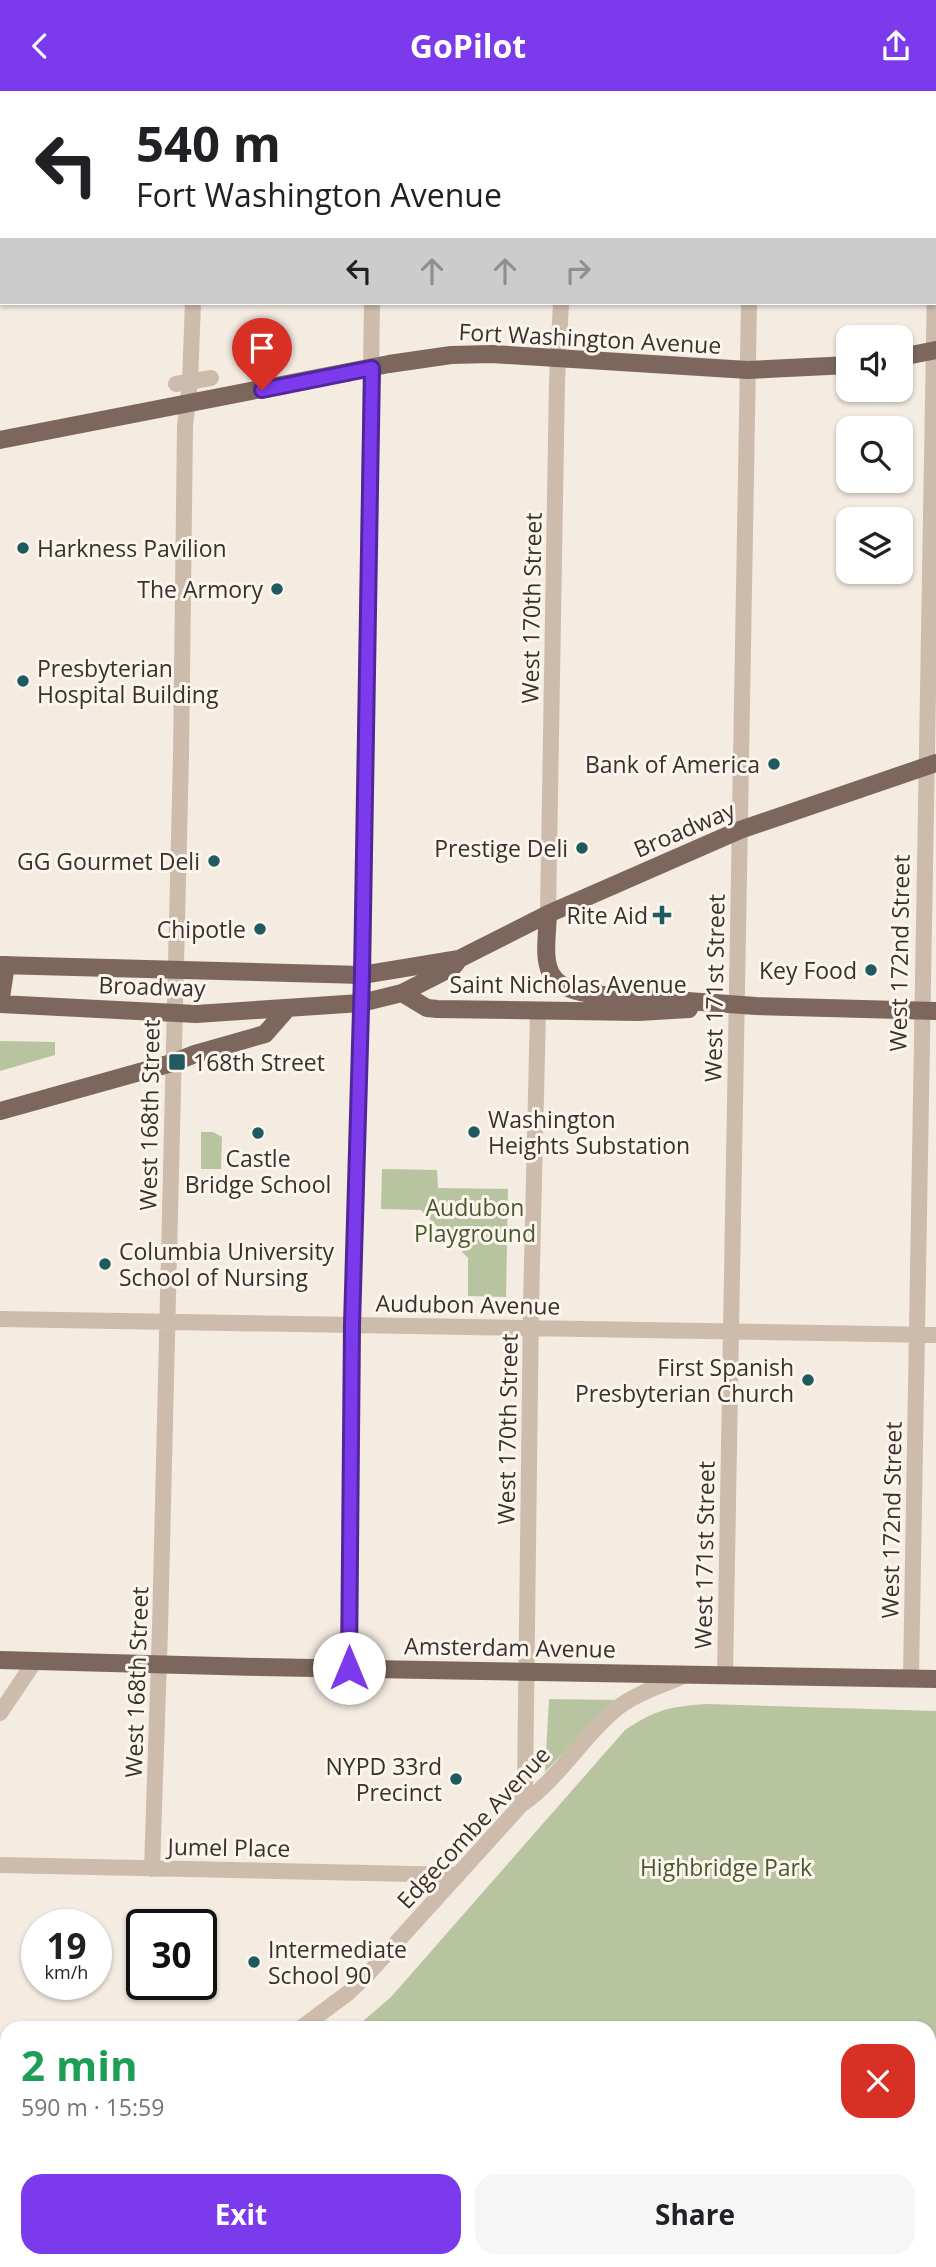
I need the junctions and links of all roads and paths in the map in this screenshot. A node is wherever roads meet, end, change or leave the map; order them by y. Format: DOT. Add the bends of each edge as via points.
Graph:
graph roads {
  1 [pos="193,305"];
  2 [pos="372,305"];
  3 [pos="561,305"];
  4 [pos="749,305"];
  5 [pos="935,305"];
  6 [pos="935,350"];
  7 [pos="913,354"];
  8 [pos="558,357"];
  9 [pos="836,366"];
  10 [pos="372,368"];
  11 [pos="748,370"];
  12 [pos="211,378"];
  13 [pos="183,383"];
  14 [pos="187,404"];
  15 [pos="0,440"];
  16 [pos="931,765"];
  17 [pos="740,830"];
  18 [pos="548,914"];
  19 [pos="459,959"];
  20 [pos="3,965"];
  21 [pos="174,971"];
  22 [pos="362,975"];
  23 [pos="402,993"];
  24 [pos="361,1003"];
  25 [pos="0,1004"];
  26 [pos="736,1005"];
  27 [pos="287,1009"];
  28 [pos="538,1011"];
  29 [pos="929,1011"];
  30 [pos="173,1014"];
  31 [pos="172,1063"];
  32 [pos="0,1111"];
  33 [pos="0,1319"];
  34 [pos="168,1323"];
  35 [pos="352,1325"];
  36 [pos="531,1327"];
  37 [pos="732,1331"];
  38 [pos="917,1334"];
  39 [pos="936,1335"];
  40 [pos="0,1660"];
  41 [pos="35,1661"];
  42 [pos="159,1665"];
  43 [pos="349,1668"];
  44 [pos="526,1671"];
  45 [pos="688,1674"];
  46 [pos="725,1675"];
  47 [pos="911,1678"];
  48 [pos="936,1679"];
  49 [pos="0,1713"];
  50 [pos="521,1805"];
  51 [pos="0,1865"];
  52 [pos="152,1869"];
  53 [pos="458,1875"];
  54 [pos="310,2021"];
  1 -- 13 [label="street, West 168th Street"];
  2 -- 10 [label="street"];
  3 -- 8 [label="street, West 170th Street"];
  4 -- 11 [label="street, West 171st Street"];
  5 -- 6 [label="street, West 172nd Street"];
  6 -- 7 [label="main road"];
  6 -- 16 [label="street, West 172nd Street"];
  8 -- 10 [label="main road, Fort Washington Avenue" via="451,355"];
  8 -- 11 [label="main road, Fort Washington Avenue"];
  8 -- 18 [label="street, West 170th Street"];
  9 -- 11 [label="main road, Fort Washington Avenue"];
  10 -- 14 [label="main road, Fort Washington Avenue"];
  10 -- 22 [label="street"];
  11 -- 17 [label="street, West 171st Street"];
  12 -- 13 [label="street"];
  13 -- 14 [label="street, West 168th Street"];
  14 -- 15 [label="main road, Fort Washington Avenue"];
  14 -- 21 [label="street, West 168th Street"];
  16 -- 17 [label="main road, Broadway"];
  16 -- 29 [label="street, West 172nd Street"];
  17 -- 18 [label="main road, Broadway"];
  17 -- 26 [label="street, West 171st Street"];
  18 -- 19 [label="main road, Broadway"];
  18 -- 26 [label="main road, Saint Nicholas Avenue" via="548,966 563,988"];
  19 -- 22 [label="main road, Broadway"];
  19 -- 23 [label="main road, Broadway" via="453,967"];
  20 -- 21 [label="main road, Broadway"];
  20 -- 25 [label="main road"];
  21 -- 22 [label="main road, Broadway"];
  21 -- 30 [label="street, West 168th Street"];
  22 -- 24 [label="street"];
  23 -- 24 [label="main road, Broadway"];
  23 -- 28 [label="main road, Saint Nicholas Avenue" via="427,1008"];
  24 -- 27 [label="main road, Broadway"];
  24 -- 35 [label="street"];
  25 -- 30 [label="main road, Broadway"];
  26 -- 28 [label="main road, Saint Nicholas Avenue" via="664,1011"];
  26 -- 29 [label="main road, Saint Nicholas Avenue"];
  26 -- 37 [label="street, West 171st Street"];
  27 -- 30 [label="main road, Broadway"];
  27 -- 31 [label="main road" via="265,1034"];
  28 -- 36 [label="street, West 170th Street"];
  29 -- 38 [label="street, West 172nd Street"];
  30 -- 31 [label="street, West 168th Street"];
  31 -- 32 [label="main road"];
  31 -- 34 [label="street, West 168th Street"];
  33 -- 34 [label="street, Audubon Avenue"];
  34 -- 35 [label="street, Audubon Avenue"];
  34 -- 42 [label="street, West 168th Street"];
  35 -- 36 [label="street, Audubon Avenue"];
  35 -- 43 [label="street"];
  36 -- 37 [label="street, Audubon Avenue"];
  36 -- 44 [label="street, West 170th Street"];
  37 -- 38 [label="street, Audubon Avenue"];
  37 -- 46 [label="street, West 171st Street"];
  38 -- 39 [label="street, Audubon Avenue"];
  38 -- 47 [label="street, West 172nd Street"];
  40 -- 41 [label="main road, Amsterdam Avenue"];
  41 -- 42 [label="main road, Amsterdam Avenue"];
  41 -- 49 [label="street"];
  42 -- 43 [label="main road, Amsterdam Avenue"];
  42 -- 52 [label="street, West 168th Street"];
  43 -- 44 [label="main road, Amsterdam Avenue"];
  44 -- 45 [label="main road, Amsterdam Avenue"];
  44 -- 50 [label="street, West 170th Street"];
  45 -- 46 [label="main road, Amsterdam Avenue"];
  45 -- 50 [label="street, Edgecombe Avenue" via="623,1704 538,1794"];
  46 -- 47 [label="main road, Amsterdam Avenue"];
  47 -- 48 [label="main road, Amsterdam Avenue"];
  50 -- 53 [label="street, Edgecombe Avenue"];
  51 -- 52 [label="street, Jumel Place"];
  52 -- 53 [label="street, Jumel Place"];
  53 -- 54 [label="street, Edgecombe Avenue" via="348,1993"];
}
